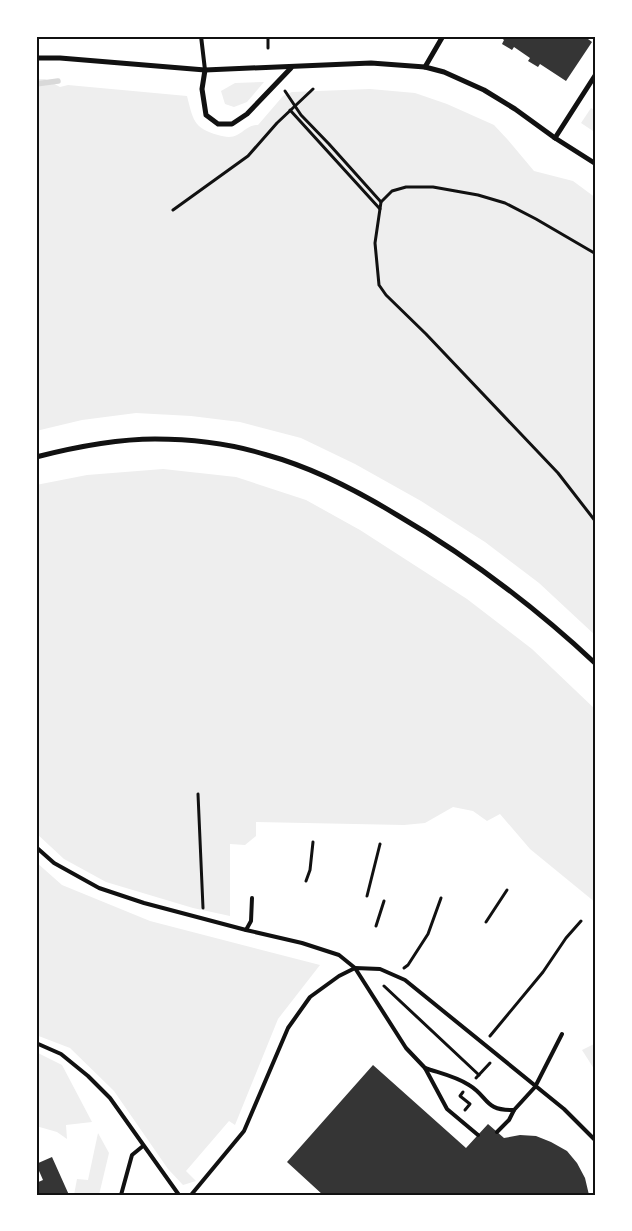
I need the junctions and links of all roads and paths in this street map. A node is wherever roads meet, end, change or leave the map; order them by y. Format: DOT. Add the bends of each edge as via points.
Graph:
graph roads {
  1 [pos="200,36"];
  2 [pos="268,36"];
  3 [pos="443,36"];
  4 [pos="268,48"];
  5 [pos="36,58"];
  6 [pos="425,67"];
  7 [pos="291,68"];
  8 [pos="205,70"];
  9 [pos="596,74"];
  10 [pos="313,89"];
  11 [pos="285,91"];
  12 [pos="295,106"];
  13 [pos="290,110"];
  14 [pos="555,138"];
  15 [pos="596,164"];
  16 [pos="381,202"];
  17 [pos="380,209"];
  18 [pos="173,210"];
  19 [pos="596,254"];
  20 [pos="36,457"];
  21 [pos="596,522"];
  22 [pos="596,664"];
  23 [pos="198,794"];
  24 [pos="313,842"];
  25 [pos="380,844"];
  26 [pos="36,847"];
  27 [pos="306,881"];
  28 [pos="508,890"];
  29 [pos="367,896"];
  30 [pos="252,898"];
  31 [pos="441,898"];
  32 [pos="384,901"];
  33 [pos="204,919"];
  34 [pos="580,921"];
  35 [pos="486,922"];
  36 [pos="376,926"];
  37 [pos="246,930"];
  38 [pos="355,968"];
  39 [pos="394,975"];
  40 [pos="384,986"];
  41 [pos="374,998"];
  42 [pos="562,1034"];
  43 [pos="36,1043"];
  44 [pos="490,1049"];
  45 [pos="425,1068"];
  46 [pos="479,1075"];
  47 [pos="470,1085"];
  48 [pos="535,1087"];
  49 [pos="514,1110"];
  50 [pos="458,1118"];
  51 [pos="497,1132"];
  52 [pos="478,1135"];
  53 [pos="596,1141"];
  54 [pos="143,1146"];
  55 [pos="121,1195"];
  56 [pos="180,1195"];
  57 [pos="191,1195"];
  1 -- 8 [label="lane"];
  2 -- 4 [label="path"];
  3 -- 6 [label="street"];
  5 -- 8 [label="street"];
  6 -- 7 [label="street" via="371,63"];
  6 -- 14 [label="street" via="484,90"];
  7 -- 8 [label="street"];
  7 -- 8 [label="street" via="247,114 232,124 218,124 206,115 202,89"];
  9 -- 14 [label="street"];
  10 -- 12 [label="path"];
  11 -- 12 [label="path"];
  12 -- 13 [label="path"];
  12 -- 16 [label="path"];
  13 -- 17 [label="path"];
  13 -- 18 [label="path" via="248,156"];
  14 -- 15 [label="street"];
  16 -- 17 [label="path"];
  16 -- 19 [label="path" via="392,191 406,187 433,187 478,195 505,202"];
  17 -- 21 [label="path" via="375,243 379,285 558,473"];
  20 -- 22 [label="street" via="98,444 156,439 239,448 298,465 382,506 467,559 529,605"];
  23 -- 33 [label="path"];
  24 -- 27 [label="path"];
  25 -- 29 [label="path"];
  26 -- 33 [label="lane" via="54,863 99,888 144,904"];
  28 -- 35 [label="path"];
  30 -- 37 [label="lane" via="251,921"];
  31 -- 39 [label="path" via="428,934 408,965"];
  32 -- 36 [label="path"];
  33 -- 37 [label="lane"];
  34 -- 44 [label="path" via="489,1038"];
  37 -- 38 [label="lane" via="339,954"];
  38 -- 39 [label="lane" via="380,969"];
  38 -- 41 [label="lane"];
  38 -- 57 [label="lane" via="318,990 303,1005 288,1028 244,1131"];
  39 -- 40 [label="path"];
  39 -- 44 [label="lane" via="405,980"];
  40 -- 41 [label="path"];
  40 -- 46 [label="path"];
  41 -- 45 [label="lane" via="406,1048"];
  42 -- 48 [label="lane"];
  43 -- 54 [label="lane" via="62,1054 88,1076 110,1098"];
  44 -- 46 [label="path" via="492,1060"];
  44 -- 48 [label="lane"];
  45 -- 47 [label="lane"];
  45 -- 50 [label="lane" via="447,1109"];
  46 -- 47 [label="path"];
  47 -- 49 [label="lane" via="500,1111"];
  47 -- 50 [label="path" via="460,1096 470,1104"];
  48 -- 49 [label="lane"];
  48 -- 53 [label="lane" via="564,1109"];
  49 -- 51 [label="lane"];
  50 -- 52 [label="lane"];
  54 -- 55 [label="lane" via="132,1156"];
  54 -- 56 [label="lane"];
}
